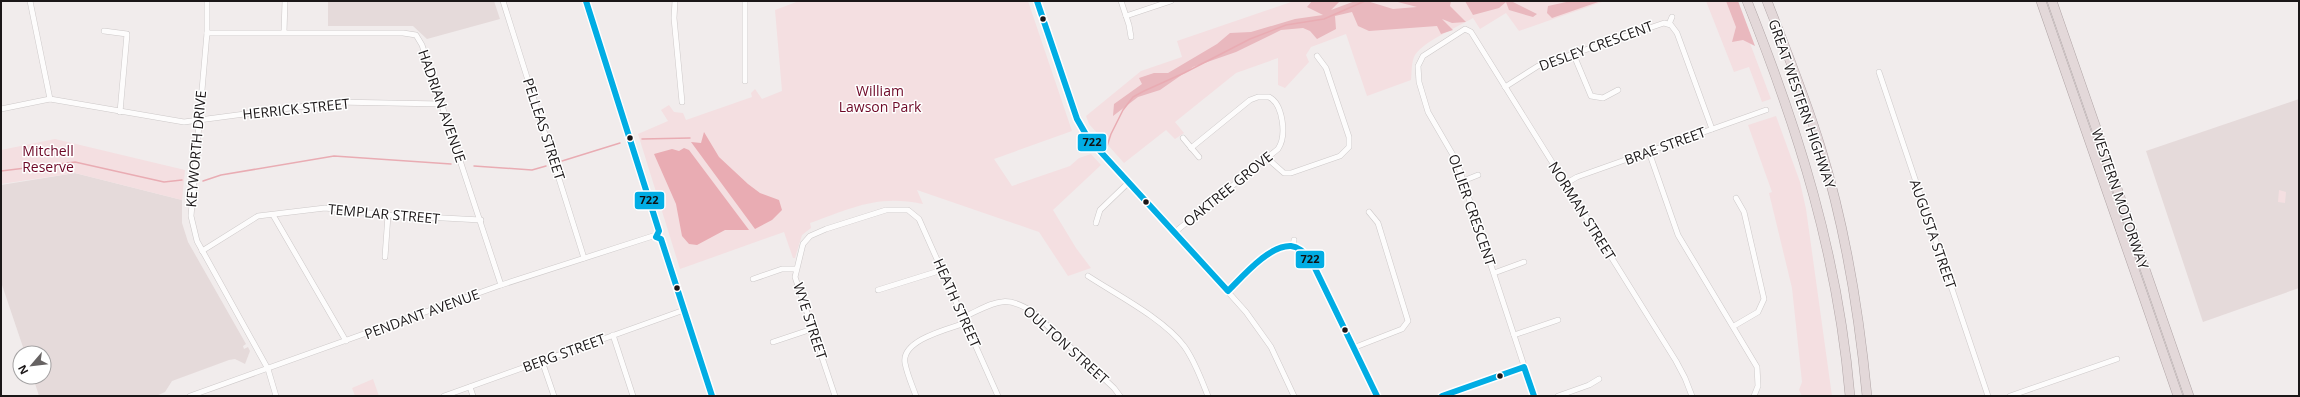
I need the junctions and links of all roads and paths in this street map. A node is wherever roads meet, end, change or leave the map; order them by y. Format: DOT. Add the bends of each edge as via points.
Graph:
graph roads {
  1 [pos="30,1"];
  2 [pos="207,1"];
  3 [pos="285,1"];
  4 [pos="503,1"];
  5 [pos="586,1"];
  6 [pos="675,1"];
  7 [pos="745,1"];
  8 [pos="1037,1"];
  9 [pos="1121,1"];
  10 [pos="1171,1"];
  11 [pos="1748,1"];
  12 [pos="1767,1"];
  13 [pos="2041,1"];
  14 [pos="2052,1"];
  15 [pos="1126,16"];
  16 [pos="1672,17"];
  17 [pos="1669,24"];
  18 [pos="1467,29"];
  19 [pos="104,31"];
  20 [pos="284,32"];
  21 [pos="207,33"];
  22 [pos="1131,37"];
  23 [pos="1573,53"];
  24 [pos="1317,56"];
  25 [pos="1879,72"];
  26 [pos="745,81"];
  27 [pos="1506,87"];
  28 [pos="1618,90"];
  29 [pos="1278,95"];
  30 [pos="50,99"];
  31 [pos="1273,100"];
  32 [pos="682,102"];
  33 [pos="442,104"];
  34 [pos="1,109"];
  35 [pos="1766,110"];
  36 [pos="120,112"];
  37 [pos="199,121"];
  38 [pos="1712,129"];
  39 [pos="1183,138"];
  40 [pos="1191,148"];
  41 [pos="1649,152"];
  42 [pos="1198,157"];
  43 [pos="1268,158"];
  44 [pos="1478,175"];
  45 [pos="1463,181"];
  46 [pos="1129,182"];
  47 [pos="1565,184"];
  48 [pos="1736,198"];
  49 [pos="914,212"];
  50 [pos="1369,212"];
  51 [pos="273,215"];
  52 [pos="388,215"];
  53 [pos="481,220"];
  54 [pos="1096,223"];
  55 [pos="1175,232"];
  56 [pos="658,235"];
  57 [pos="1294,240"];
  58 [pos="1292,246"];
  59 [pos="202,251"];
  60 [pos="385,257"];
  61 [pos="584,258"];
  62 [pos="1524,262"];
  63 [pos="796,269"];
  64 [pos="942,270"];
  65 [pos="1494,273"];
  66 [pos="1088,276"];
  67 [pos="753,279"];
  68 [pos="501,285"];
  69 [pos="878,290"];
  70 [pos="1228,291"];
  71 [pos="684,310"];
  72 [pos="965,320"];
  73 [pos="1558,320"];
  74 [pos="1734,326"];
  75 [pos="812,329"];
  76 [pos="613,335"];
  77 [pos="1514,335"];
  78 [pos="346,341"];
  79 [pos="773,342"];
  80 [pos="1353,348"];
  81 [pos="2117,359"];
  82 [pos="542,361"];
  83 [pos="1524,367"];
  84 [pos="268,368"];
  85 [pos="1599,379"];
  86 [pos="470,387"];
  87 [pos="1756,395"];
  88 [pos="190,396"];
  89 [pos="276,396"];
  90 [pos="444,396"];
  91 [pos="473,396"];
  92 [pos="554,396"];
  93 [pos="633,396"];
  94 [pos="712,396"];
  95 [pos="834,396"];
  96 [pos="916,396"];
  97 [pos="998,396"];
  98 [pos="1120,396"];
  99 [pos="1208,396"];
  100 [pos="1294,396"];
  101 [pos="1377,396"];
  102 [pos="1442,396"];
  103 [pos="1534,396"];
  104 [pos="1558,396"];
  105 [pos="1692,396"];
  106 [pos="1850,396"];
  107 [pos="1867,396"];
  108 [pos="1988,396"];
  109 [pos="2010,396"];
  110 [pos="2178,396"];
  111 [pos="2189,396"];
  1 -- 30 [label="street"];
  2 -- 21 [label="street, KEYWORTH DRIVE"];
  3 -- 20 [label="street"];
  4 -- 61 [label="street, PELLEAS STREET"];
  5 -- 56 [label="street"];
  6 -- 32 [label="street" via="674,18"];
  7 -- 26 [label="street"];
  8 -- 46 [label="street" via="1082,129"];
  9 -- 15 [label="street"];
  10 -- 15 [label="street"];
  11 -- 106 [label="highway, GREAT WESTERN HIGHWAY" via="1812,184 1839,307"];
  12 -- 107 [label="highway, GREAT WESTERN HIGHWAY" via="1800,86 1836,204 1855,297"];
  13 -- 110 [label="highway, WESTERN MOTORWAY"];
  14 -- 111 [label="highway, WESTERN MOTORWAY"];
  15 -- 22 [label="street"];
  16 -- 17 [label="street, DESLEY CRESCENT"];
  17 -- 23 [label="street, DESLEY CRESCENT" via="1659,23"];
  17 -- 38 [label="street, DESLEY CRESCENT" via="1677,33"];
  18 -- 27 [label="street, NORMAN STREET"];
  18 -- 45 [label="street, OLLIER CRESCENT" via="1425,54 1418,66 1417,75 1428,112 1453,153"];
  19 -- 36 [label="street" via="127,34"];
  20 -- 21 [label="street, HADRIAN AVENUE"];
  20 -- 33 [label="street, HADRIAN AVENUE" via="416,35 422,45"];
  21 -- 37 [label="street, KEYWORTH DRIVE"];
  23 -- 27 [label="street, DESLEY CRESCENT" via="1535,67"];
  23 -- 28 [label="street" via="1591,96 1603,98"];
  24 -- 43 [label="street" via="1325,65 1338,102 1350,141 1350,151 1291,173 1284,173"];
  25 -- 108 [label="street, AUGUSTA STREET"];
  27 -- 47 [label="street, NORMAN STREET"];
  29 -- 31 [label="street"];
  30 -- 34 [label="street"];
  30 -- 36 [label="street, HERRICK STREET"];
  31 -- 40 [label="street" via="1264,97 1252,99"];
  31 -- 43 [label="street, OAKTREE GROVE" via="1284,134 1280,146"];
  33 -- 37 [label="street, HERRICK STREET" via="336,102"];
  33 -- 53 [label="street, HADRIAN AVENUE"];
  35 -- 38 [label="street, BRAE STREET"];
  36 -- 37 [label="street, HERRICK STREET" via="184,122"];
  37 -- 59 [label="street, KEYWORTH DRIVE" via="190,216"];
  38 -- 41 [label="street, BRAE STREET"];
  39 -- 40 [label="street"];
  40 -- 42 [label="street"];
  41 -- 47 [label="street, BRAE STREET" via="1577,177"];
  41 -- 74 [label="street" via="1678,235"];
  43 -- 55 [label="street, OAKTREE GROVE"];
  44 -- 45 [label="street"];
  45 -- 65 [label="street, OLLIER CRESCENT"];
  46 -- 54 [label="street" via="1100,210"];
  46 -- 55 [label="street"];
  47 -- 105 [label="street, NORMAN STREET" via="1676,361"];
  48 -- 74 [label="street" via="1744,212 1764,299 1758,312"];
  49 -- 63 [label="street, WYE STREET" via="886,210 810,236 803,244"];
  49 -- 64 [label="street, HEATH STREET"];
  50 -- 80 [label="street" via="1378,223 1410,325"];
  51 -- 52 [label="street, TEMPLAR STREET" via="325,208"];
  51 -- 59 [label="street, TEMPLAR STREET" via="258,216"];
  51 -- 78 [label="street"];
  52 -- 53 [label="street, TEMPLAR STREET"];
  52 -- 60 [label="street"];
  53 -- 68 [label="street, HADRIAN AVENUE"];
  55 -- 70 [label="street"];
  56 -- 61 [label="street, PENDANT AVENUE"];
  56 -- 71 [label="street"];
  57 -- 58 [label="street"];
  58 -- 70 [label="street" via="1281,246 1272,251"];
  58 -- 80 [label="street" via="1302,250 1309,257"];
  59 -- 84 [label="street, KEYWORTH DRIVE"];
  61 -- 68 [label="street, PENDANT AVENUE"];
  62 -- 65 [label="street"];
  63 -- 67 [label="street" via="782,269"];
  63 -- 75 [label="street, WYE STREET" via="796,279"];
  64 -- 69 [label="street"];
  64 -- 72 [label="street, HEATH STREET"];
  65 -- 77 [label="street, OLLIER CRESCENT"];
  66 -- 99 [label="street" via="1158,322 1184,346"];
  68 -- 78 [label="street, PENDANT AVENUE"];
  70 -- 100 [label="street" via="1268,342"];
  71 -- 76 [label="street, BERG STREET"];
  71 -- 94 [label="street"];
  72 -- 96 [label="street, OULTON STREET" via="922,339 906,352 905,362"];
  72 -- 97 [label="street, HEATH STREET"];
  72 -- 98 [label="street, OULTON STREET" via="998,302 1012,301 1024,306"];
  73 -- 77 [label="street"];
  74 -- 87 [label="street" via="1757,367"];
  75 -- 79 [label="street"];
  75 -- 95 [label="street, WYE STREET"];
  76 -- 82 [label="street, BERG STREET"];
  76 -- 93 [label="street"];
  77 -- 83 [label="street, OLLIER CRESCENT"];
  78 -- 84 [label="street, PENDANT AVENUE"];
  80 -- 101 [label="street"];
  81 -- 109 [label="street"];
  82 -- 86 [label="street, BERG STREET"];
  82 -- 92 [label="street"];
  83 -- 102 [label="street"];
  83 -- 103 [label="street, OLLIER CRESCENT"];
  84 -- 88 [label="street, PENDANT AVENUE"];
  84 -- 89 [label="street, KEYWORTH DRIVE"];
  85 -- 104 [label="street"];
  86 -- 90 [label="street, BERG STREET"];
  86 -- 91 [label="street"];
}
